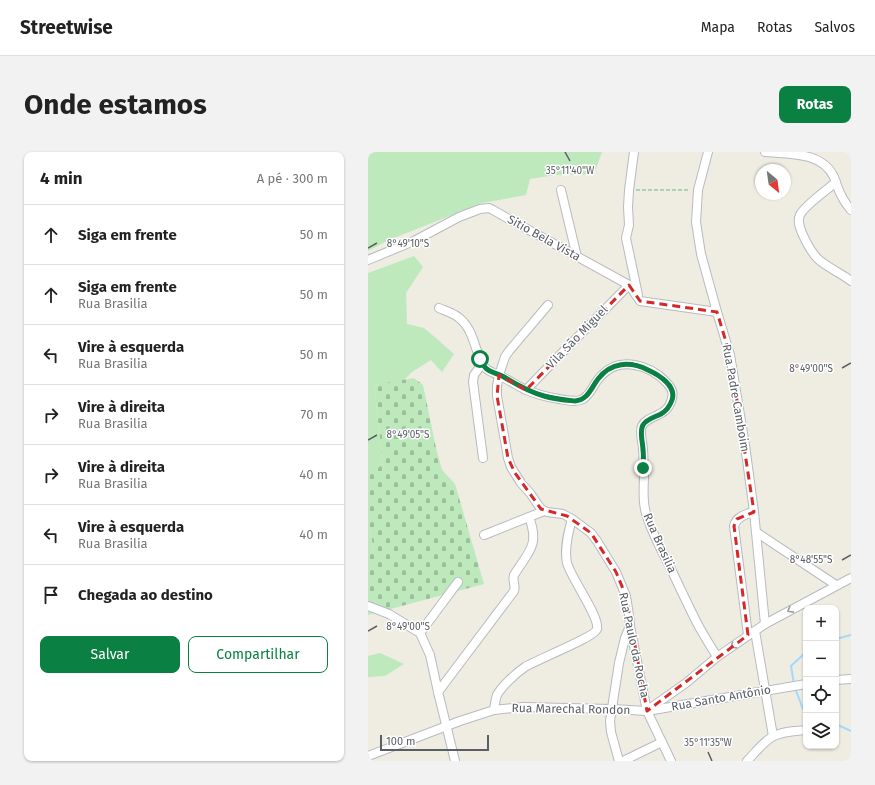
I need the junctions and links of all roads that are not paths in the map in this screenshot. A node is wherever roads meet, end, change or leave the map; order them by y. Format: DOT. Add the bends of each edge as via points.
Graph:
graph roads {
  1 [pos="634,152"];
  2 [pos="708,152"];
  3 [pos="765,152"];
  4 [pos="769,152"];
  5 [pos="836,182"];
  6 [pos="561,190"];
  7 [pos="851,210"];
  8 [pos="577,257"];
  9 [pos="368,260"];
  10 [pos="851,281"];
  11 [pos="629,285"];
  12 [pos="640,301"];
  13 [pos="548,305"];
  14 [pos="439,308"];
  15 [pos="717,312"];
  16 [pos="482,364"];
  17 [pos="499,375"];
  18 [pos="526,390"];
  19 [pos="483,458"];
  20 [pos="544,511"];
  21 [pos="754,512"];
  22 [pos="529,517"];
  23 [pos="572,518"];
  24 [pos="756,532"];
  25 [pos="484,535"];
  26 [pos="851,578"];
  27 [pos="458,582"];
  28 [pos="836,585"];
  29 [pos="368,606"];
  30 [pos="765,624"];
  31 [pos="630,626"];
  32 [pos="420,633"];
  33 [pos="752,633"];
  34 [pos="717,657"];
  35 [pos="851,679"];
  36 [pos="839,680"];
  37 [pos="839,680"];
  38 [pos="851,683"];
  39 [pos="803,684"];
  40 [pos="766,690"];
  41 [pos="438,692"];
  42 [pos="612,709"];
  43 [pos="494,710"];
  44 [pos="647,711"];
  45 [pos="447,727"];
  46 [pos="803,730"];
  47 [pos="773,736"];
  48 [pos="662,742"];
  49 [pos="368,756"];
  50 [pos="455,761"];
  51 [pos="619,761"];
  52 [pos="623,761"];
  53 [pos="671,761"];
  54 [pos="747,761"];
  1 -- 12 [label="street" via="626,238"];
  2 -- 15 [label="street, Rua Padre Camboim" via="698,190 696,222 701,254"];
  3 -- 4 [label="street"];
  4 -- 5 [label="street" via="799,153 818,157 831,170"];
  5 -- 7 [label="street"];
  5 -- 10 [label="street" via="804,209 798,222 815,255"];
  6 -- 8 [label="street"];
  8 -- 9 [label="street, Sitio Bela Vista" via="498,212 484,208 459,217 414,241"];
  8 -- 11 [label="street, Sitio Bela Vista"];
  11 -- 12 [label="street, Sitio Bela Vista"];
  11 -- 18 [label="street, Vila São Miguel"];
  12 -- 15 [label="street"];
  13 -- 17 [label="street" via="509,351"];
  14 -- 16 [label="street" via="457,316 469,329"];
  15 -- 21 [label="street, Rua Padre Camboim" via="730,355"];
  16 -- 17 [label="street" via="490,372"];
  16 -- 19 [label="street" via="474,375 473,382"];
  17 -- 18 [label="street"];
  17 -- 20 [label="street" via="497,396 508,458 521,483"];
  18 -- 34 [label="street, Rua Brasilia" via="545,396 579,400 590,392 602,374 616,366 628,364 638,365 667,382 673,397 670,404 666,410 646,422 641,430 646,514 696,622"];
  20 -- 22 [label="street"];
  20 -- 23 [label="street, Rua Paulo da Rocha"];
  21 -- 24 [label="street, Rua Padre Camboim"];
  21 -- 33 [label="street" via="739,518 734,526"];
  22 -- 25 [label="street"];
  22 -- 41 [label="street" via="534,537 528,555 514,575 514,591"];
  23 -- 31 [label="street, Rua Paulo da Rocha" via="591,533 616,572 626,596"];
  23 -- 43 [label="street" via="566,559 570,573 594,618 596,631 523,668 499,693"];
  24 -- 28 [label="street"];
  24 -- 30 [label="street, Rua Padre Camboim"];
  26 -- 28 [label="street"];
  27 -- 32 [label="street"];
  28 -- 30 [label="street, one-way"];
  29 -- 32 [label="street" via="389,614"];
  30 -- 33 [label="street"];
  31 -- 42 [label="street" via="619,663"];
  31 -- 44 [label="street, Rua Paulo da Rocha"];
  32 -- 41 [label="street" via="430,655"];
  33 -- 34 [label="street, one-way"];
  33 -- 40 [label="street"];
  34 -- 44 [label="street"];
  35 -- 36 [label="street"];
  37 -- 38 [label="street"];
  39 -- 40 [label="street, Rua Santo Antônio"];
  40 -- 44 [label="street, Rua Santo Antônio"];
  40 -- 47 [label="street"];
  41 -- 45 [label="street"];
  42 -- 43 [label="street, Rua Marechal Rondon" via="523,707"];
  42 -- 44 [label="street, Rua Marechal Rondon"];
  42 -- 51 [label="street" via="611,732"];
  43 -- 45 [label="street, Rua Marechal Rondon"];
  44 -- 48 [label="street, Rua Paulo da Rocha"];
  45 -- 49 [label="street, Rua Marechal Rondon"];
  45 -- 50 [label="street"];
  46 -- 47 [label="street"];
  47 -- 54 [label="street"];
  48 -- 52 [label="street"];
  48 -- 53 [label="street, Rua Paulo da Rocha"];
}
